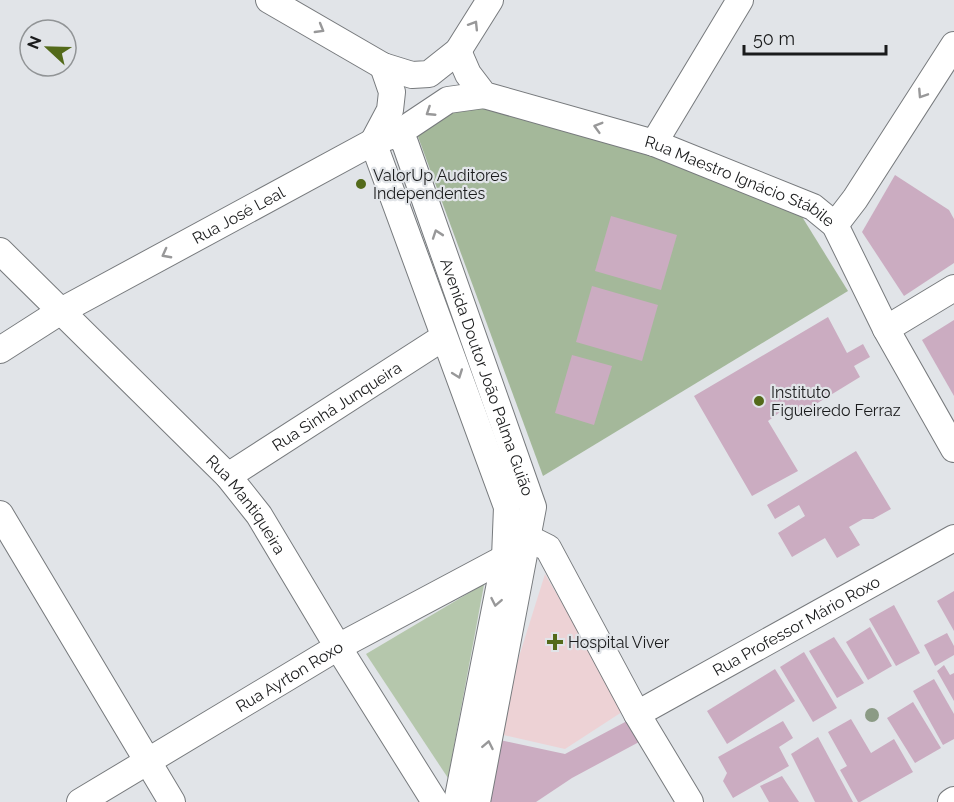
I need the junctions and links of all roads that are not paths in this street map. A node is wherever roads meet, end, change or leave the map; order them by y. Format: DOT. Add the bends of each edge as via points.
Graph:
graph roads {
  1 [pos="269,0"];
  2 [pos="490,0"];
  3 [pos="740,0"];
  4 [pos="954,45"];
  5 [pos="458,51"];
  6 [pos="383,66"];
  7 [pos="484,95"];
  8 [pos="385,138"];
  9 [pos="654,143"];
  10 [pos="835,225"];
  11 [pos="0,251"];
  12 [pos="954,288"];
  13 [pos="61,311"];
  14 [pos="886,329"];
  15 [pos="444,337"];
  16 [pos="0,350"];
  17 [pos="954,449"];
  18 [pos="228,476"];
  19 [pos="0,514"];
  20 [pos="528,538"];
  21 [pos="954,538"];
  22 [pos="505,558"];
  23 [pos="338,647"];
  24 [pos="637,714"];
  25 [pos="147,762"];
  26 [pos="80,802"];
  27 [pos="172,802"];
  28 [pos="435,802"];
  29 [pos="457,802"];
  30 [pos="477,802"];
  31 [pos="690,802"];
  1 -- 6 [label="street, one-way"];
  5 -- 2 [label="street, one-way"];
  3 -- 9 [label="street"];
  4 -- 10 [label="street, one-way"];
  5 -- 6 [label="street" via="429,74 412,75"];
  5 -- 7 [label="street" via="468,74"];
  6 -- 8 [label="street" via="392,92"];
  7 -- 8 [label="street, Rua José Leal, one-way" via="448,100"];
  9 -- 7 [label="street, Rua Maestro Ignácio Stábile, one-way"];
  8 -- 13 [label="street, Rua José Leal, one-way"];
  8 -- 15 [label="street, Avenida Doutor João Palma Guião"];
  20 -- 8 [label="street, Avenida Doutor João Palma Guião, one-way" via="533,507 405,143"];
  9 -- 10 [label="street, Rua Maestro Ignácio Stábile" via="813,207"];
  10 -- 14 [label="street, Rua Maestro Ignácio Stábile"];
  11 -- 13 [label="street, Rua Mantiqueira"];
  12 -- 14 [label="street"];
  13 -- 16 [label="street, Rua José Leal"];
  13 -- 18 [label="street, Rua Mantiqueira"];
  14 -- 17 [label="street, Rua Maestro Ignácio Stábile"];
  15 -- 18 [label="street, Rua Sinhá Junqueira"];
  15 -- 22 [label="street, Avenida Doutor João Palma Guião, one-way" via="507,507"];
  18 -- 23 [label="street, Rua Mantiqueira" via="259,515"];
  19 -- 25 [label="street"];
  20 -- 22 [label="street, Rua Ayrton Roxo"];
  20 -- 24 [label="street" via="548,548"];
  30 -- 20 [label="street, Avenida Doutor João Palma Guião, one-way"];
  21 -- 24 [label="street, Rua Professor Mário Roxo"];
  22 -- 23 [label="street, Rua Ayrton Roxo"];
  22 -- 29 [label="street, Avenida Doutor João Palma Guião, one-way"];
  23 -- 25 [label="street, Rua Ayrton Roxo"];
  23 -- 28 [label="street, Rua Mantiqueira"];
  24 -- 31 [label="street"];
  25 -- 26 [label="street, Rua Ayrton Roxo"];
  25 -- 27 [label="street"];
}
